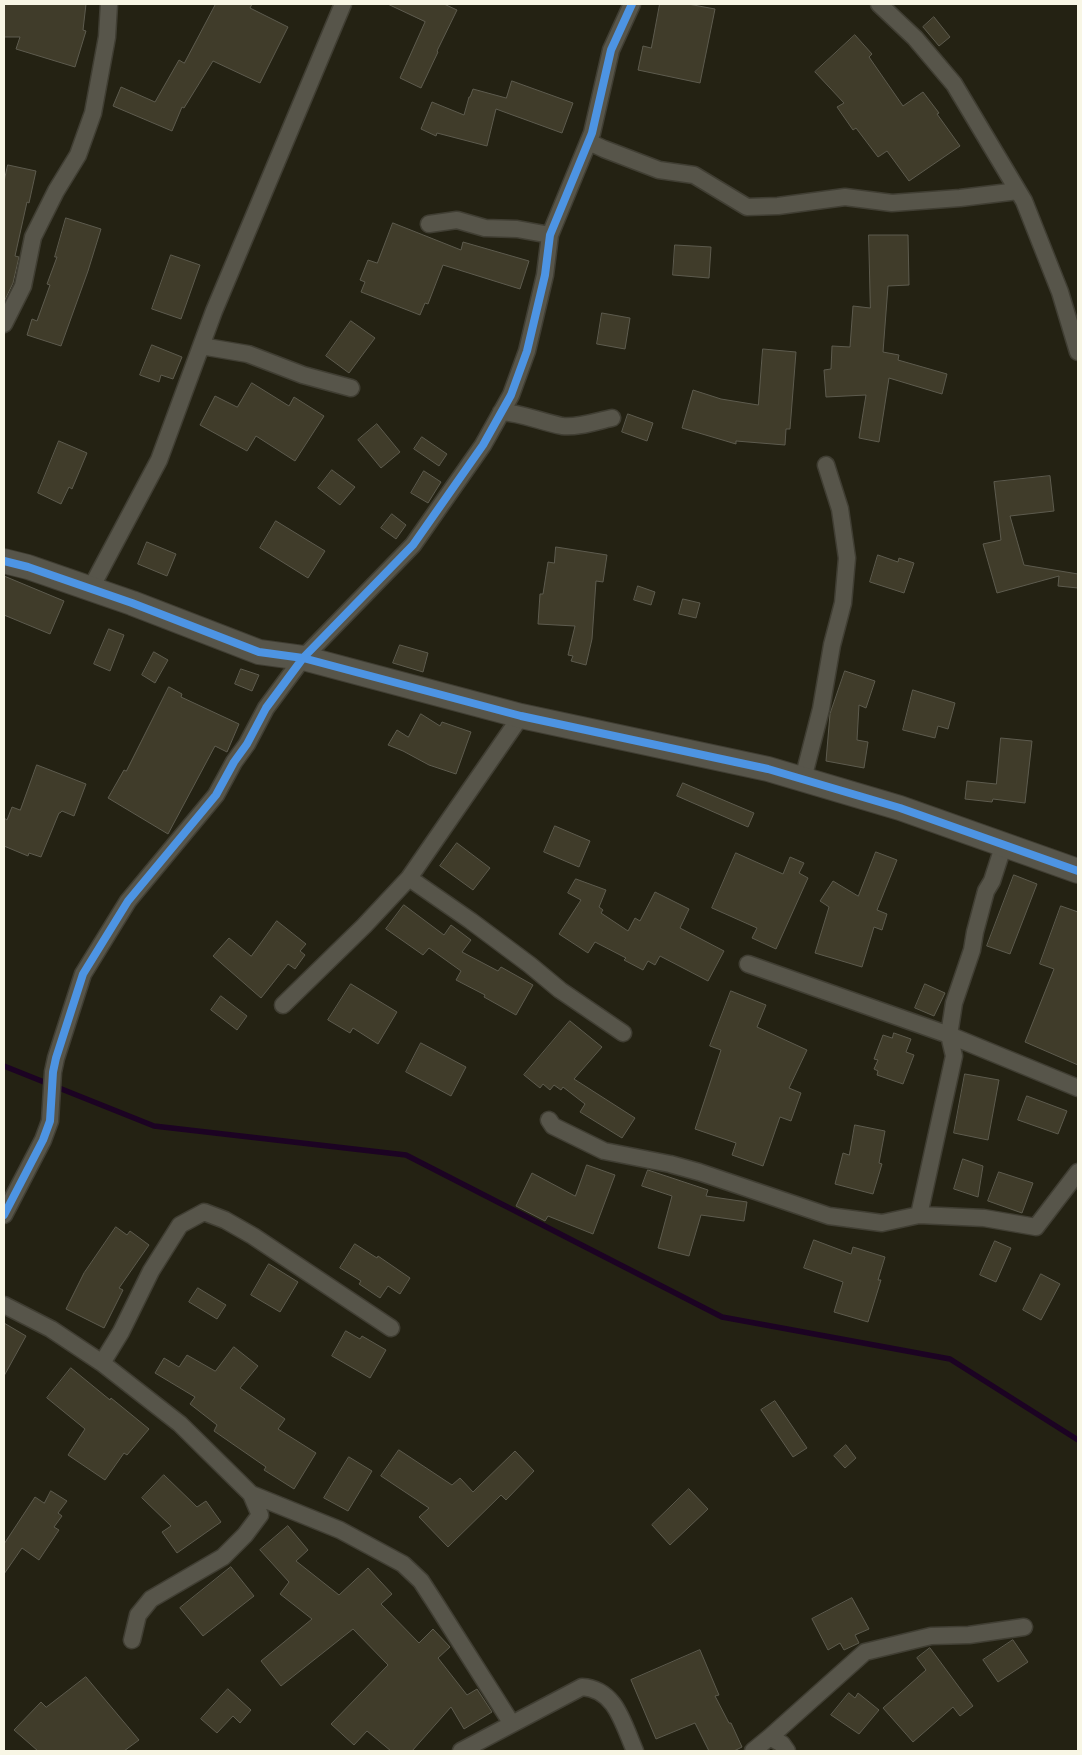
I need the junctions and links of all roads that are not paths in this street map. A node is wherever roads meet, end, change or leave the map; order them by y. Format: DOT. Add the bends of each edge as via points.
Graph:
graph roads {
  1 [pos="109,4"];
  2 [pos="343,4"];
  3 [pos="632,4"];
  4 [pos="879,4"];
  5 [pos="588,142"];
  6 [pos="1018,191"];
  7 [pos="429,224"];
  8 [pos="550,235"];
  9 [pos="4,324"];
  10 [pos="201,346"];
  11 [pos="1078,352"];
  12 [pos="351,388"];
  13 [pos="501,412"];
  14 [pos="612,418"];
  15 [pos="826,465"];
  16 [pos="4,561"];
  17 [pos="91,588"];
  18 [pos="302,658"];
  19 [pos="521,716"];
  20 [pos="804,779"];
  21 [pos="1004,844"];
  22 [pos="1078,871"];
  23 [pos="409,878"];
  24 [pos="748,964"];
  25 [pos="283,1005"];
  26 [pos="624,1032"];
  27 [pos="950,1035"];
  28 [pos="1078,1088"];
  29 [pos="549,1120"];
  30 [pos="1078,1172"];
  31 [pos="4,1215"];
  32 [pos="919,1215"];
  33 [pos="4,1305"];
  34 [pos="392,1328"];
  35 [pos="102,1363"];
  36 [pos="251,1494"];
  37 [pos="1024,1627"];
  38 [pos="132,1640"];
  39 [pos="512,1724"];
  40 [pos="770,1736"];
  41 [pos="461,1751"];
  42 [pos="635,1751"];
  43 [pos="753,1751"];
  44 [pos="787,1751"];
  1 -- 9 [label="street" via="107,37 93,113 78,155 33,237 23,286"];
  2 -- 10 [label="street"];
  3 -- 5 [label="street" via="611,50"];
  4 -- 6 [label="street" via="915,38 954,84"];
  5 -- 6 [label="street" via="659,170 694,175 747,207 844,197 892,203"];
  5 -- 8 [label="street"];
  6 -- 11 [label="street" via="1060,292"];
  7 -- 8 [label="street" via="457,220 485,228"];
  8 -- 13 [label="street" via="545,275 526,352"];
  10 -- 12 [label="street" via="248,354 303,375"];
  10 -- 17 [label="street" via="158,460"];
  13 -- 14 [label="street" via="514,412 564,426"];
  13 -- 18 [label="street" via="483,445 413,545"];
  15 -- 20 [label="street" via="840,509 847,558 843,603"];
  16 -- 17 [label="street"];
  17 -- 18 [label="street" via="259,652"];
  18 -- 19 [label="street"];
  18 -- 31 [label="street" via="266,708 216,795 128,901 83,974 56,1058 50,1121"];
  19 -- 20 [label="street" via="768,768"];
  19 -- 23 [label="street"];
  20 -- 21 [label="street"];
  21 -- 22 [label="street"];
  21 -- 27 [label="street" via="986,891 972,950 954,1003"];
  23 -- 25 [label="street"];
  23 -- 26 [label="street" via="560,990"];
  24 -- 27 [label="street"];
  27 -- 28 [label="street"];
  27 -- 32 [label="street" via="954,1056"];
  29 -- 32 [label="street" via="553,1126 604,1151 699,1172 829,1216 882,1223"];
  30 -- 32 [label="street" via="1036,1227 984,1218"];
  33 -- 35 [label="street" via="51,1329"];
  34 -- 35 [label="street" via="253,1236 204,1212 180,1225 151,1271"];
  35 -- 36 [label="street" via="180,1424"];
  36 -- 38 [label="street" via="260,1514 246,1535 223,1557 151,1600 138,1615"];
  36 -- 39 [label="street" via="340,1530 403,1564 421,1581"];
  37 -- 40 [label="street" via="931,1636 864,1652"];
  39 -- 41 [label="street"];
  39 -- 42 [label="street" via="574,1690 590,1688 599,1690 610,1699"];
  40 -- 43 [label="street"];
  40 -- 44 [label="street"];
}
